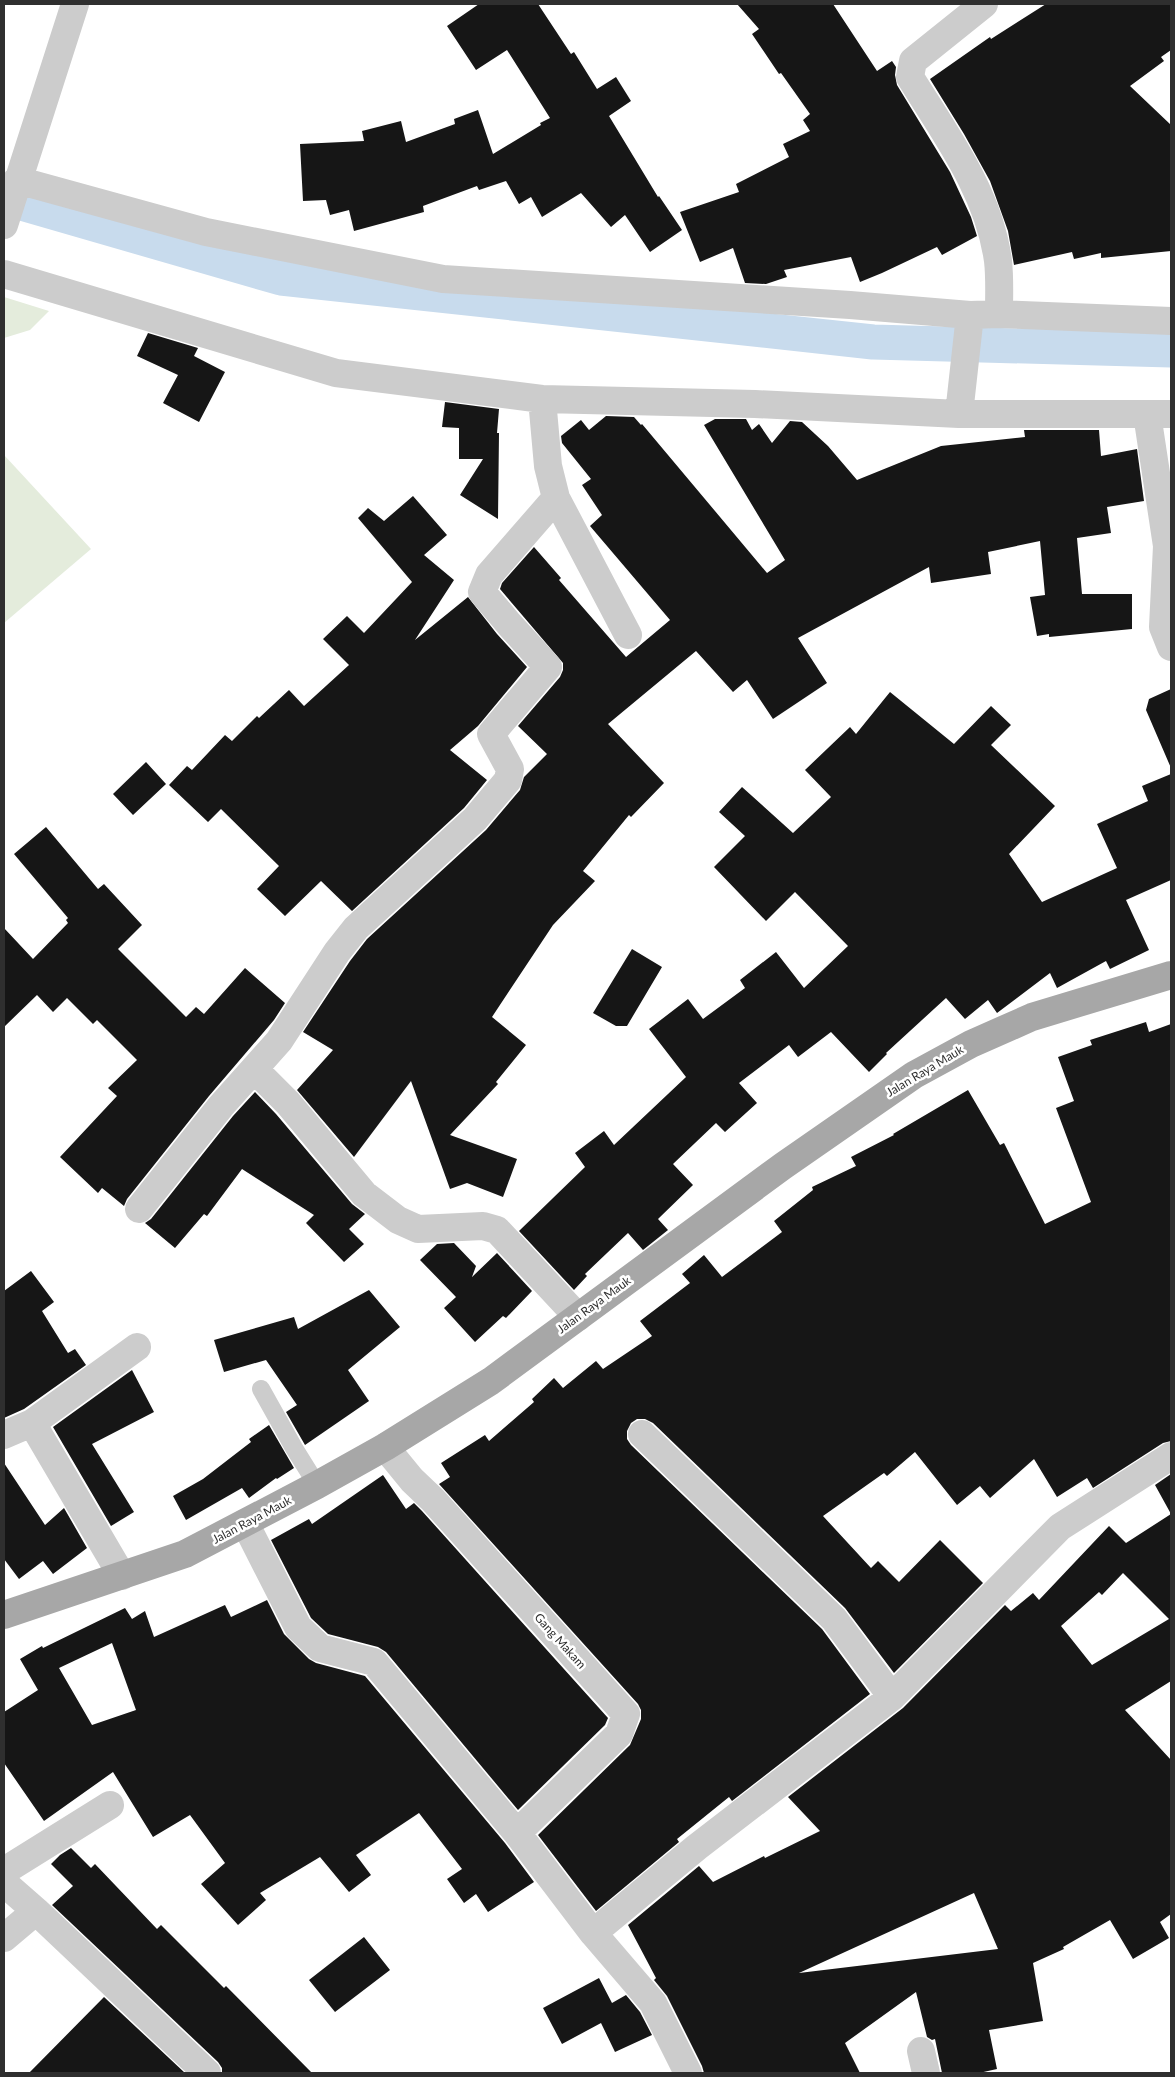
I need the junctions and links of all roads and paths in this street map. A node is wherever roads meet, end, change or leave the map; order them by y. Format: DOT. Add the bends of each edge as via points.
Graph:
graph roads {
  1 [pos="75,4"];
  2 [pos="984,4"];
  3 [pos="15,185"];
  4 [pos="4,225"];
  5 [pos="4,274"];
  6 [pos="999,314"];
  7 [pos="1171,322"];
  8 [pos="968,326"];
  9 [pos="542,399"];
  10 [pos="959,409"];
  11 [pos="1159,414"];
  12 [pos="556,498"];
  13 [pos="628,635"];
  14 [pos="1171,647"];
  15 [pos="1171,975"];
  16 [pos="255,1070"];
  17 [pos="139,1209"];
  18 [pos="578,1317"];
  19 [pos="137,1348"];
  20 [pos="261,1389"];
  21 [pos="32,1423"];
  22 [pos="642,1434"];
  23 [pos="4,1435"];
  24 [pos="385,1446"];
  25 [pos="1171,1456"];
  26 [pos="317,1485"];
  27 [pos="246,1523"];
  28 [pos="122,1576"];
  29 [pos="4,1615"];
  30 [pos="892,1696"];
  31 [pos="110,1805"];
  32 [pos="517,1833"];
  33 [pos="4,1871"];
  34 [pos="4,1883"];
  35 [pos="36,1911"];
  36 [pos="593,1933"];
  37 [pos="4,1938"];
  38 [pos="207,2073"];
  39 [pos="688,2073"];
  1 -- 3 [label="street"];
  2 -- 6 [label="street" via="913,61 910,77 972,178 993,233 998,262"];
  3 -- 4 [label="street"];
  3 -- 8 [label="street" via="206,232 443,279 840,304"];
  5 -- 9 [label="street" via="336,373"];
  6 -- 7 [label="street"];
  6 -- 8 [label="street"];
  8 -- 10 [label="street"];
  9 -- 10 [label="street"];
  9 -- 12 [label="street" via="548,466"];
  10 -- 11 [label="street"];
  11 -- 14 [label="street" via="1167,546 1164,627"];
  12 -- 13 [label="street"];
  12 -- 16 [label="street" via="489,575 482,592 548,667 491,734 510,769 508,780 475,819 356,928 279,1041"];
  15 -- 18 [label="main road, Jalan Raya Mauk" via="1032,1017 971,1044 914,1075 783,1166"];
  16 -- 17 [label="street" via="221,1106"];
  16 -- 18 [label="street" via="288,1103 364,1194 398,1220 418,1228 483,1226 497,1230"];
  18 -- 24 [label="main road, Jalan Raya Mauk" via="491,1381"];
  19 -- 21 [label="street"];
  20 -- 26 [label="lane"];
  21 -- 23 [label="street"];
  21 -- 28 [label="street"];
  22 -- 30 [label="street" via="834,1619"];
  24 -- 26 [label="main road, Jalan Raya Mauk"];
  24 -- 32 [label="street, Gang Makam" via="412,1480 626,1714 619,1734"];
  25 -- 30 [label="street" via="1060,1527"];
  26 -- 27 [label="main road, Jalan Raya Mauk"];
  27 -- 28 [label="main road, Jalan Raya Mauk" via="186,1554"];
  27 -- 32 [label="street" via="298,1627 320,1648 374,1662"];
  28 -- 29 [label="main road, Jalan Raya Mauk"];
  30 -- 36 [label="street" via="697,1847"];
  31 -- 33 [label="street"];
  32 -- 36 [label="street"];
  34 -- 35 [label="street"];
  35 -- 37 [label="street"];
  35 -- 38 [label="street"];
  36 -- 39 [label="street" via="654,2003"];
}
